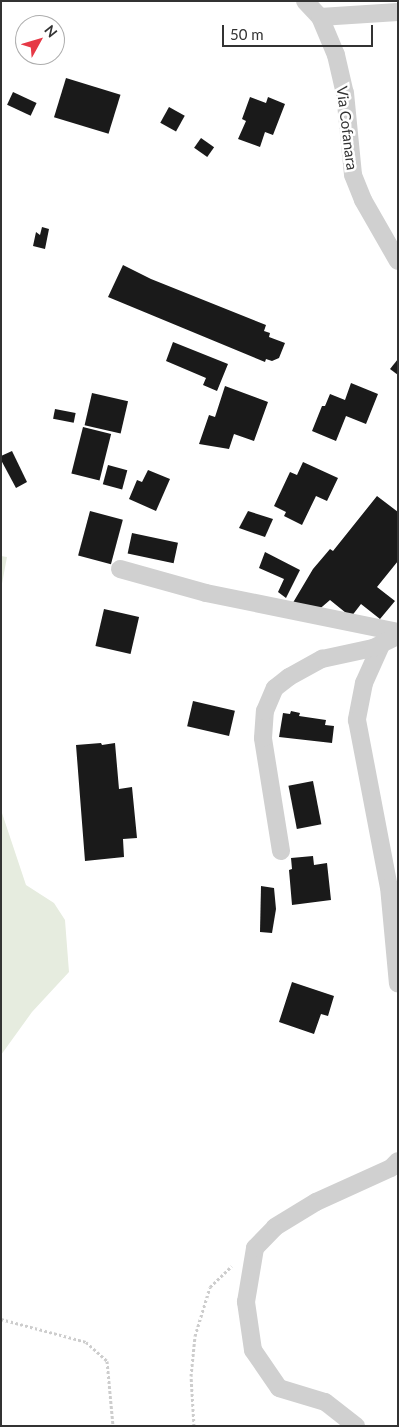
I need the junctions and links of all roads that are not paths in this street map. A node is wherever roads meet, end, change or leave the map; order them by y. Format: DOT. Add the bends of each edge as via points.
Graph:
graph roads {
  1 [pos="306,1"];
  2 [pos="398,12"];
  3 [pos="320,17"];
  4 [pos="398,260"];
  5 [pos="120,569"];
  6 [pos="398,632"];
  7 [pos="398,636"];
  8 [pos="381,645"];
  9 [pos="281,851"];
  10 [pos="398,984"];
  11 [pos="398,1161"];
  12 [pos="356,1426"];
  1 -- 3 [label="street, Via Cofanara"];
  2 -- 3 [label="street"];
  3 -- 4 [label="street, Via Cofanara" via="336,56 345,93 353,175 363,200"];
  5 -- 6 [label="street" via="206,593"];
  7 -- 8 [label="street"];
  8 -- 9 [label="street" via="322,659 275,688 265,711 263,738"];
  8 -- 10 [label="street" via="364,683 357,720 389,887"];
  11 -- 12 [label="street" via="391,1168 316,1202 275,1227 255,1248 246,1302 253,1350 279,1388 326,1402"];
}
